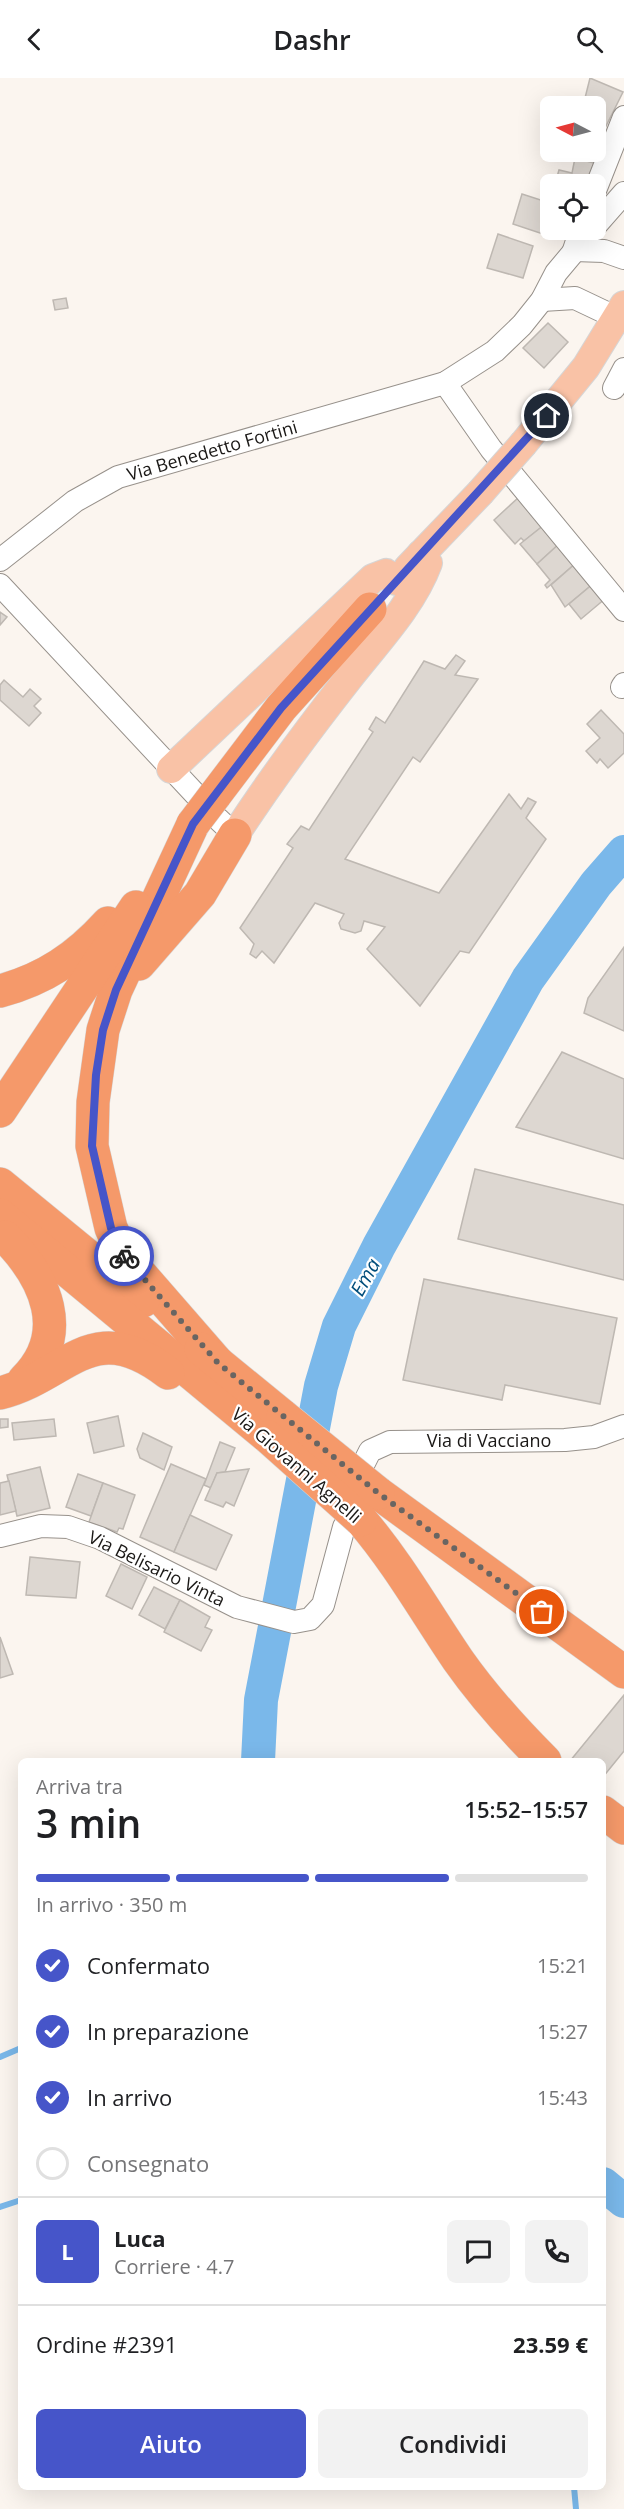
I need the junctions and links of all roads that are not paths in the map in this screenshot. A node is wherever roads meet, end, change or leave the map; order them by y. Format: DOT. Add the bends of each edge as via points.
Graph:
graph roads {
  1 [pos="624,117"];
  2 [pos="602,174"];
  3 [pos="624,192"];
  4 [pos="606,213"];
  5 [pos="577,240"];
  6 [pos="624,258"];
  7 [pos="542,300"];
  8 [pos="621,308"];
  9 [pos="445,383"];
  10 [pos="421,554"];
  11 [pos="0,560"];
  12 [pos="396,581"];
  13 [pos="0,585"];
  14 [pos="370,609"];
  15 [pos="624,610"];
  16 [pos="171,769"];
  17 [pos="212,814"];
  18 [pos="164,862"];
  19 [pos="116,990"];
  20 [pos="0,991"];
  21 [pos="0,1111"];
  22 [pos="5,1198"];
  23 [pos="0,1232"];
  24 [pos="218,1363"];
  25 [pos="9,1389"];
  26 [pos="236,1412"];
  27 [pos="276,1426"];
  28 [pos="624,1426"];
  29 [pos="361,1501"];
  30 [pos="0,1536"];
  31 [pos="624,1672"];
  32 [pos="542,1758"];
  33 [pos="606,1814"];
  34 [pos="624,1828"];
  1 -- 2 [label="street"];
  3 -- 4 [label="street"];
  5 -- 6 [label="street"];
  5 -- 7 [label="street, Via Benedetto Fortini"];
  7 -- 8 [label="street" via="575,298"];
  7 -- 9 [label="street, Via Benedetto Fortini" via="495,351"];
  8 -- 10 [label="main road, bridge" via="586,367 480,493"];
  9 -- 11 [label="street, Via Benedetto Fortini" via="118,477 67,507"];
  9 -- 15 [label="street" via="491,449"];
  10 -- 12 [label="main road"];
  10 -- 17 [label="main road" via="428,563 424,576 402,610 259,798"];
  12 -- 14 [label="main road"];
  12 -- 16 [label="main road" via="386,573 373,578"];
  13 -- 16 [label="street"];
  14 -- 17 [label="highway" via="281,708"];
  16 -- 17 [label="street"];
  17 -- 18 [label="highway"];
  17 -- 19 [label="highway"];
  17 -- 19 [label="highway" via="216,868 200,894"];
  18 -- 20 [label="highway" via="85,948 57,969"];
  18 -- 21 [label="highway"];
  19 -- 24 [label="highway" via="103,1030 93,1102 92,1146 109,1219 123,1254"];
  22 -- 24 [label="highway, Via Giovanni Agnelli"];
  22 -- 26 [label="highway, Via Giovanni Agnelli"];
  23 -- 25 [label="highway" via="39,1281 49,1312 45,1356"];
  24 -- 27 [label="highway, Via Giovanni Agnelli"];
  25 -- 26 [label="highway" via="80,1353 114,1348 153,1361 189,1388"];
  26 -- 27 [label="highway, Via Giovanni Agnelli"];
  27 -- 29 [label="highway, Via Giovanni Agnelli, bridge"];
  28 -- 29 [label="street, Via di Vacciano" via="594,1437 565,1440 390,1442 370,1451"];
  29 -- 30 [label="street, Via Belisario Vinta" via="323,1605 310,1619 286,1620 251,1612 79,1530 50,1525"];
  29 -- 31 [label="highway, Via Giovanni Agnelli"];
  29 -- 32 [label="highway, Via Giovanni Agnelli" via="387,1550 459,1661 504,1721"];
  33 -- 34 [label="highway"];
}
